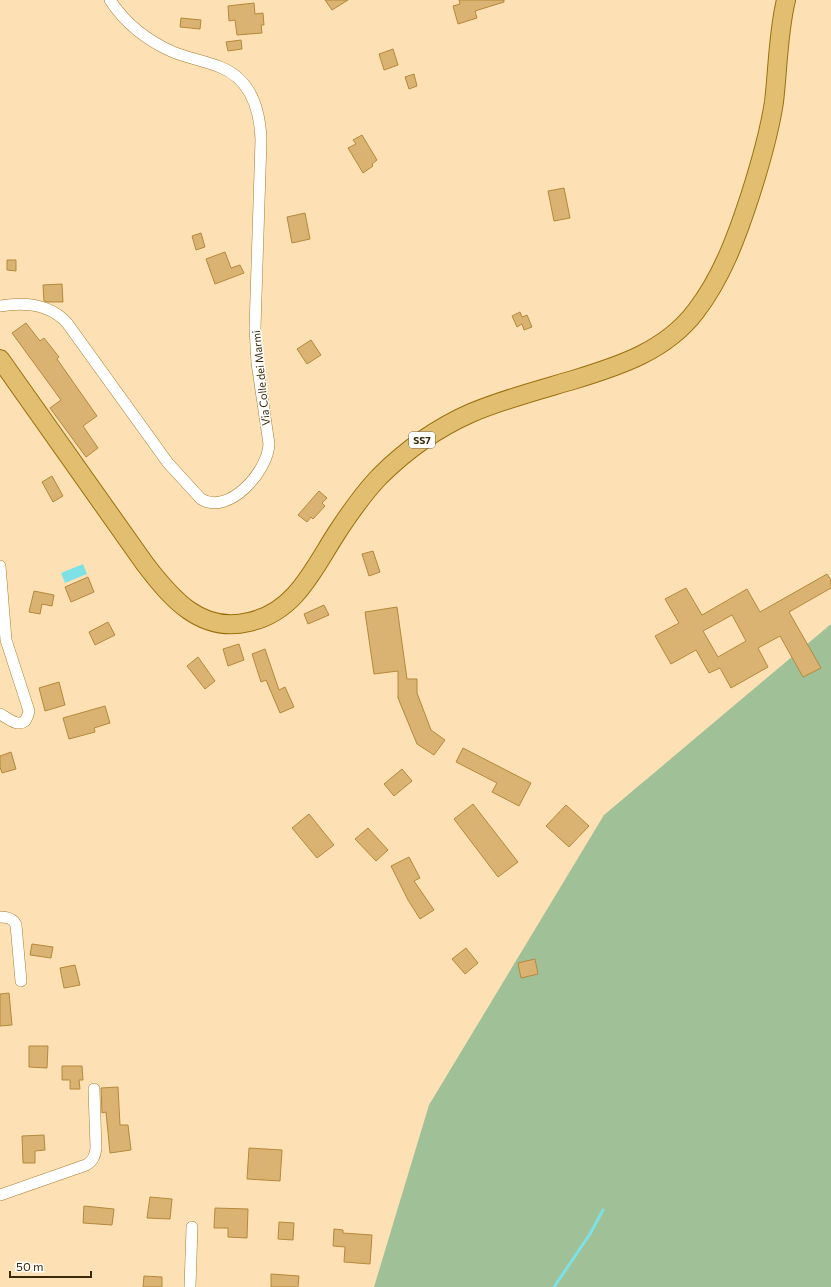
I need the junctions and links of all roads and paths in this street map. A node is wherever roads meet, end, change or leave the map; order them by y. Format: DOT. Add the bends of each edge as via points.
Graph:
graph roads {
  1 [pos="110,0"];
  2 [pos="786,0"];
  3 [pos="0,306"];
  4 [pos="0,359"];
  5 [pos="0,566"];
  6 [pos="2,607"];
  7 [pos="0,714"];
  8 [pos="0,917"];
  9 [pos="21,981"];
  10 [pos="94,1089"];
  11 [pos="0,1195"];
  12 [pos="192,1227"];
  13 [pos="190,1287"];
  1 -- 3 [label="street, Via Colle dei Marmi" via="121,15 155,43 179,54 220,67 234,75 248,88 257,108 261,140 255,328 257,362 269,444 267,457 258,473 246,487 228,499 214,503 201,499 168,462 61,316 40,307 21,304"];
  2 -- 4 [label="main road, SS7" via="780,29 774,104 760,162 726,260 693,316 668,339 635,358 474,412 443,427 419,443 384,473 361,498 297,594 281,608 266,616 246,623 217,622 191,613 176,601 145,564"];
  5 -- 6 [label="street"];
  6 -- 7 [label="street" via="7,646 27,702 28,715 25,721 20,723"];
  8 -- 9 [label="street" via="10,918 16,925"];
  10 -- 11 [label="street" via="96,1148 92,1161"];
  12 -- 13 [label="street"];
}
